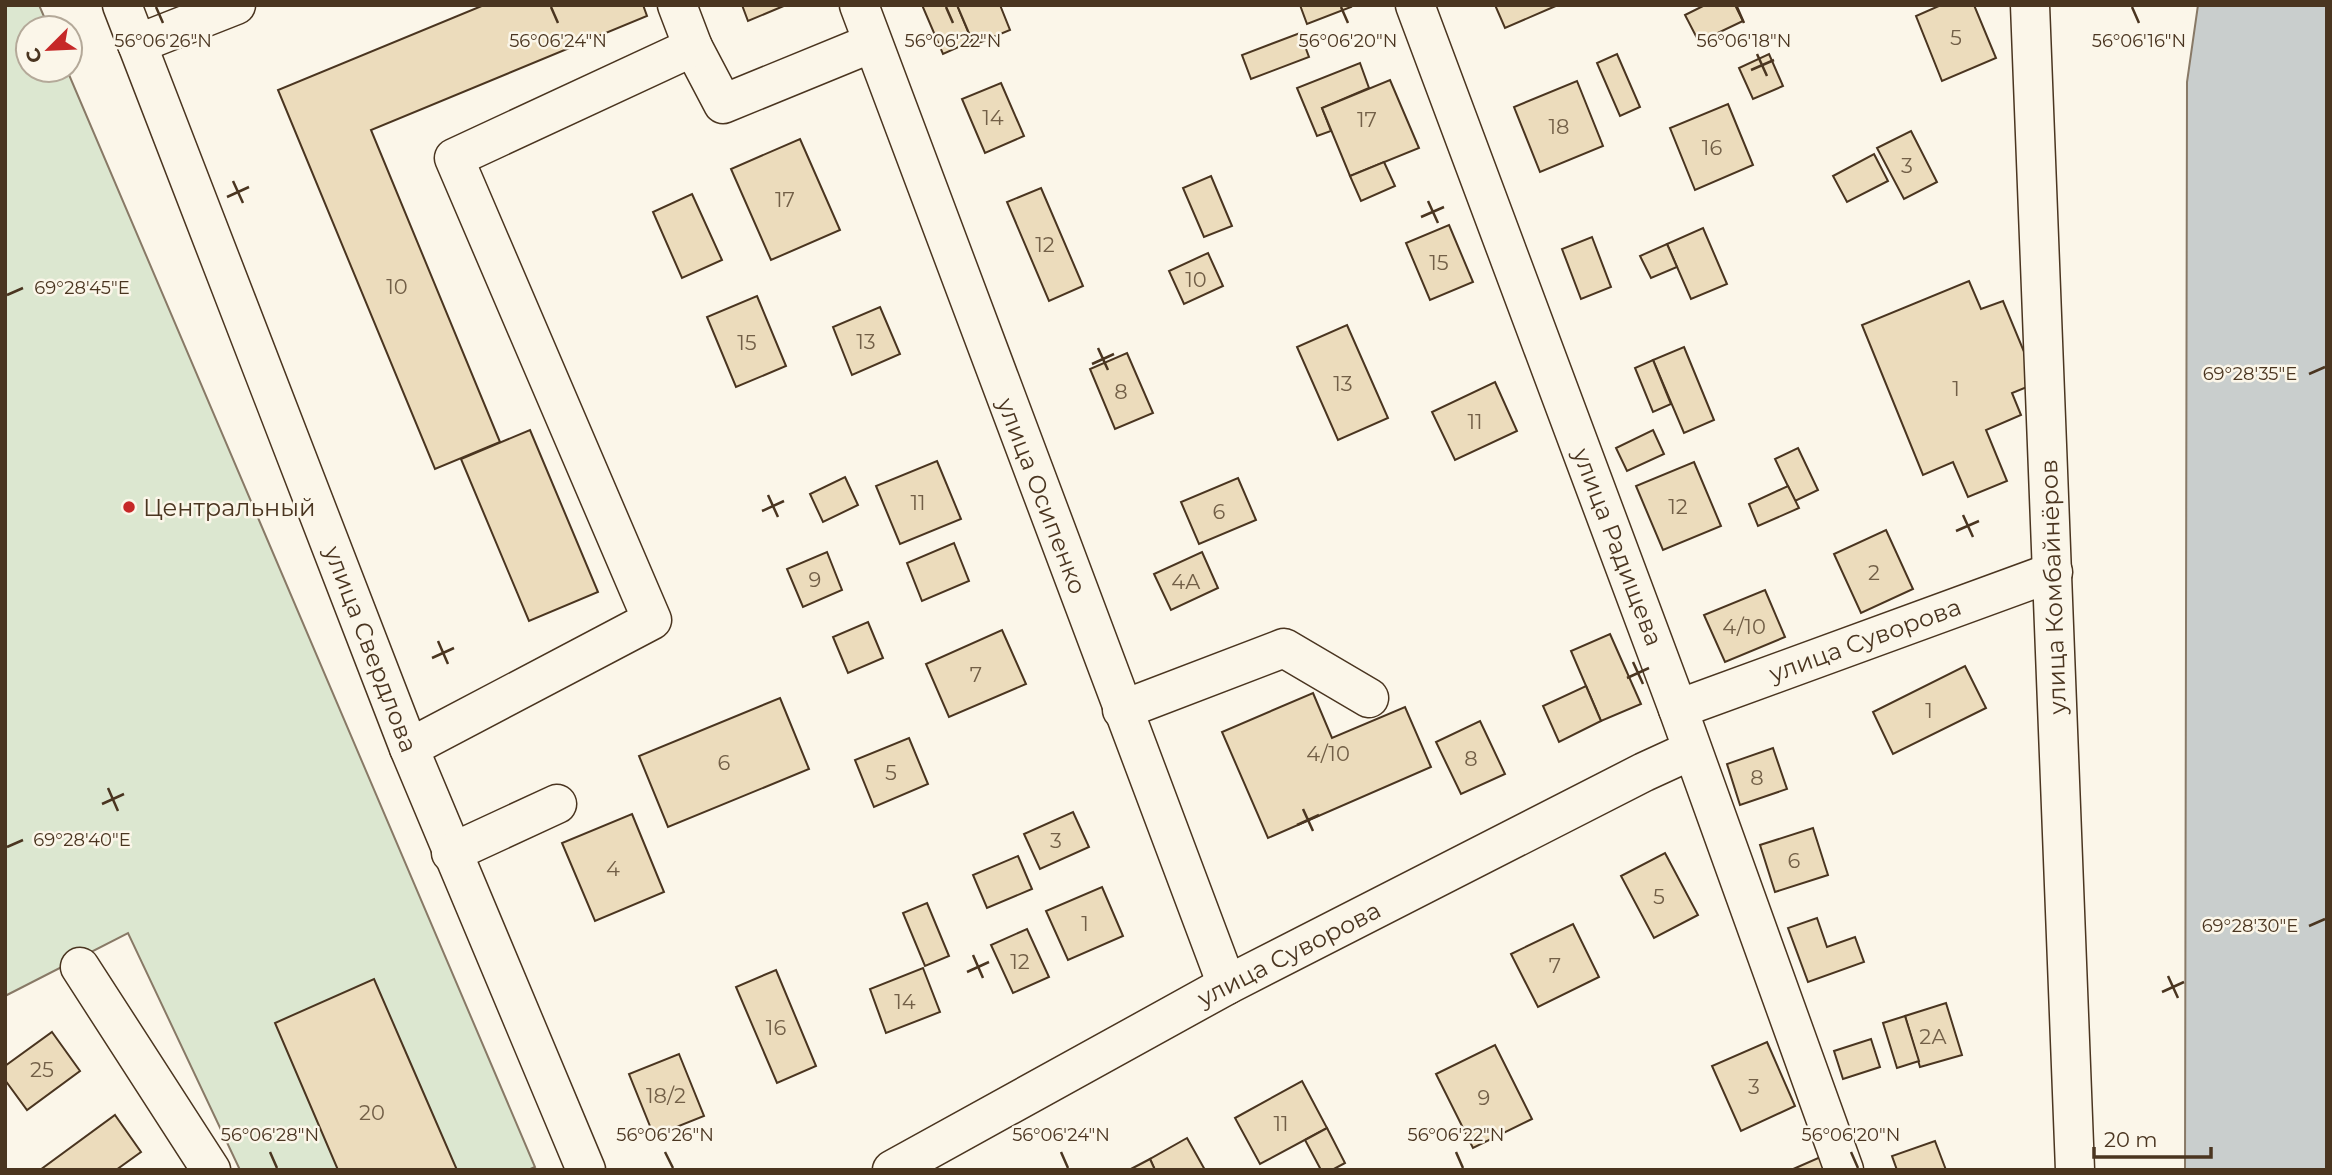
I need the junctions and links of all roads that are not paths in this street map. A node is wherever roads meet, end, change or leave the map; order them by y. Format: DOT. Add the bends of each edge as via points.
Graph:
graph roads {
  1 [pos="122,5"];
  2 [pos="236,5"];
  3 [pos="677,5"];
  4 [pos="859,5"];
  5 [pos="1415,5"];
  6 [pos="2030,5"];
  7 [pos="872,43"];
  8 [pos="137,44"];
  9 [pos="693,47"];
  10 [pos="2053,572"];
  11 [pos="1369,698"];
  12 [pos="1678,709"];
  13 [pos="1122,710"];
  14 [pos="409,748"];
  15 [pos="1692,750"];
  16 [pos="557,804"];
  17 [pos="451,853"];
  18 [pos="80,967"];
  19 [pos="1227,985"];
  20 [pos="211,1170"];
  21 [pos="586,1170"];
  22 [pos="892,1170"];
  23 [pos="1844,1170"];
  24 [pos="2075,1170"];
  1 -- 8 [label="street, улица Свердлова"];
  2 -- 8 [label="street"];
  3 -- 9 [label="street"];
  4 -- 7 [label="street, улица Осипенко"];
  5 -- 12 [label="street, улица Радищева"];
  6 -- 10 [label="street, улица Комбайнёров"];
  7 -- 9 [label="street" via="723,104"];
  7 -- 13 [label="street, улица Осипенко"];
  8 -- 14 [label="street, улица Свердлова"];
  9 -- 14 [label="street" via="454,158 652,620"];
  10 -- 12 [label="street, улица Суворова"];
  10 -- 24 [label="street, улица Комбайнёров"];
  11 -- 13 [label="street" via="1284,648"];
  12 -- 15 [label="street, улица Радищева"];
  13 -- 19 [label="street, улица Осипенко"];
  14 -- 17 [label="street, улица Свердлова"];
  15 -- 19 [label="street, улица Суворова"];
  15 -- 23 [label="street, улица Радищева"];
  16 -- 17 [label="street"];
  17 -- 21 [label="street, улица Свердлова"];
  18 -- 20 [label="street"];
  19 -- 22 [label="street, улица Суворова"];
}
